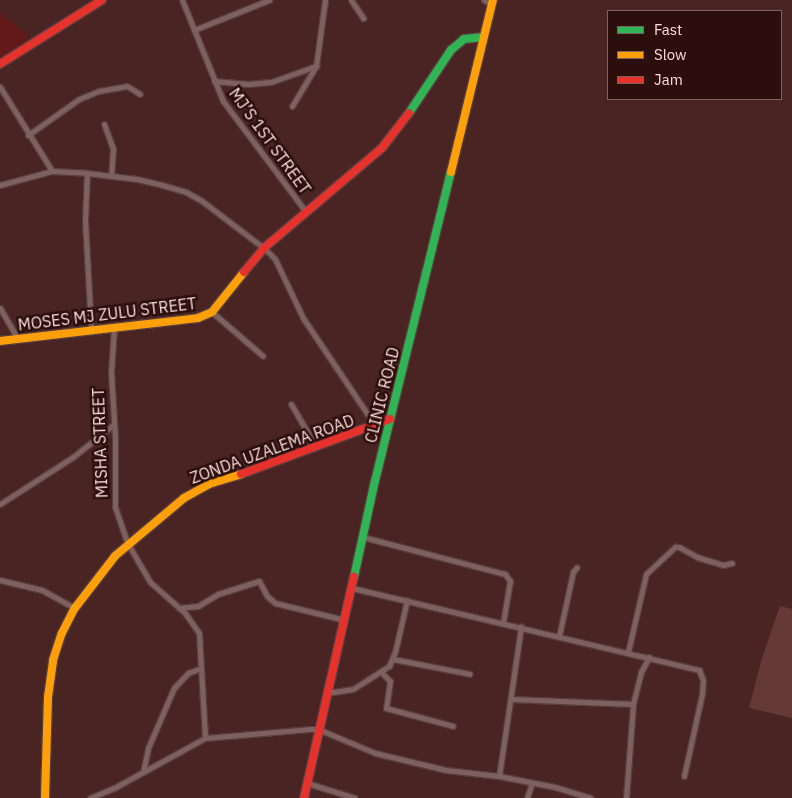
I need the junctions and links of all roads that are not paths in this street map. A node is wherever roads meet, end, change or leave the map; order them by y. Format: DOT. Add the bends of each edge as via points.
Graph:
graph roads {
  1 [pos="102,0"];
  2 [pos="182,0"];
  3 [pos="269,0"];
  4 [pos="325,0"];
  5 [pos="351,0"];
  6 [pos="489,2"];
  7 [pos="363,18"];
  8 [pos="194,30"];
  9 [pos="484,37"];
  10 [pos="0,64"];
  11 [pos="316,66"];
  12 [pos="214,81"];
  13 [pos="0,87"];
  14 [pos="140,94"];
  15 [pos="292,106"];
  16 [pos="104,124"];
  17 [pos="28,135"];
  18 [pos="52,171"];
  19 [pos="87,173"];
  20 [pos="111,175"];
  21 [pos="0,185"];
  22 [pos="306,212"];
  23 [pos="264,248"];
  24 [pos="0,308"];
  25 [pos="212,312"];
  26 [pos="114,328"];
  27 [pos="91,330"];
  28 [pos="17,338"];
  29 [pos="0,341"];
  30 [pos="263,356"];
  31 [pos="291,404"];
  32 [pos="390,419"];
  33 [pos="113,425"];
  34 [pos="375,425"];
  35 [pos="316,447"];
  36 [pos="0,504"];
  37 [pos="363,537"];
  38 [pos="128,544"];
  39 [pos="732,563"];
  40 [pos="577,566"];
  41 [pos="0,580"];
  42 [pos="352,588"];
  43 [pos="407,600"];
  44 [pos="75,608"];
  45 [pos="179,608"];
  46 [pos="345,620"];
  47 [pos="503,623"];
  48 [pos="521,627"];
  49 [pos="559,636"];
  50 [pos="628,652"];
  51 [pos="649,657"];
  52 [pos="393,659"];
  53 [pos="201,668"];
  54 [pos="381,672"];
  55 [pos="470,674"];
  56 [pos="327,693"];
  57 [pos="511,699"];
  58 [pos="633,704"];
  59 [pos="453,726"];
  60 [pos="318,729"];
  61 [pos="205,738"];
  62 [pos="143,772"];
  63 [pos="499,776"];
  64 [pos="684,776"];
  65 [pos="532,783"];
  66 [pos="307,784"];
  67 [pos="45,798"];
  68 [pos="90,798"];
  69 [pos="304,798"];
  70 [pos="355,798"];
  71 [pos="527,798"];
  72 [pos="590,798"];
  73 [pos="626,798"];
  1 -- 10 [label="street"];
  2 -- 8 [label="street, MJ’S 1ST STREET"];
  3 -- 8 [label="street"];
  4 -- 11 [label="street"];
  5 -- 7 [label="street"];
  6 -- 9 [label="street, CLINIC ROAD"];
  8 -- 12 [label="street, MJ’S 1ST STREET"];
  9 -- 22 [label="street, MOSES MJ ZULU STREET" via="464,39 451,50 382,148"];
  9 -- 32 [label="street, CLINIC ROAD"];
  11 -- 12 [label="street" via="271,82"];
  11 -- 15 [label="street"];
  12 -- 22 [label="street, MJ’S 1ST STREET" via="232,115"];
  13 -- 17 [label="street"];
  14 -- 17 [label="street" via="127,86 98,91 79,99"];
  16 -- 20 [label="street" via="113,149"];
  17 -- 18 [label="street"];
  18 -- 19 [label="street"];
  18 -- 21 [label="street"];
  19 -- 20 [label="street"];
  19 -- 27 [label="street" via="85,221"];
  20 -- 23 [label="street" via="186,192"];
  22 -- 23 [label="street, MOSES MJ ZULU STREET"];
  23 -- 25 [label="street, MOSES MJ ZULU STREET"];
  23 -- 34 [label="street" via="280,268 303,318"];
  24 -- 28 [label="street"];
  25 -- 26 [label="street, MOSES MJ ZULU STREET" via="198,318"];
  25 -- 30 [label="street"];
  26 -- 27 [label="street, MOSES MJ ZULU STREET"];
  26 -- 33 [label="street, MISHA STREET" via="111,372"];
  27 -- 28 [label="street, MOSES MJ ZULU STREET"];
  28 -- 29 [label="street, MOSES MJ ZULU STREET"];
  31 -- 35 [label="street"];
  32 -- 34 [label="street, ZONDA UZALEMA ROAD"];
  32 -- 37 [label="street, CLINIC ROAD"];
  33 -- 36 [label="street" via="73,457"];
  33 -- 38 [label="street, MISHA STREET" via="113,497"];
  34 -- 35 [label="street, ZONDA UZALEMA ROAD"];
  35 -- 38 [label="street, ZONDA UZALEMA ROAD" via="194,491"];
  37 -- 42 [label="street, CLINIC ROAD"];
  37 -- 47 [label="street" via="505,574 510,581"];
  38 -- 44 [label="street, ZONDA UZALEMA ROAD" via="103,570"];
  38 -- 45 [label="street, MISHA STREET" via="150,582"];
  39 -- 50 [label="street" via="723,565 675,547 646,574"];
  40 -- 49 [label="street"];
  41 -- 44 [label="street" via="42,590"];
  42 -- 43 [label="street"];
  42 -- 46 [label="street, CLINIC ROAD"];
  43 -- 47 [label="street"];
  43 -- 52 [label="street"];
  44 -- 67 [label="street, ZONDA UZALEMA ROAD" via="62,633 51,672"];
  45 -- 46 [label="street" via="198,606 225,592 259,581 275,603"];
  45 -- 53 [label="street, MISHA STREET" via="199,633"];
  46 -- 56 [label="street, CLINIC ROAD"];
  47 -- 48 [label="street"];
  48 -- 49 [label="street"];
  48 -- 57 [label="street"];
  49 -- 50 [label="street"];
  50 -- 51 [label="street"];
  51 -- 58 [label="street" via="641,672"];
  51 -- 64 [label="street" via="694,668 702,675 702,694"];
  52 -- 54 [label="street"];
  52 -- 55 [label="street"];
  53 -- 61 [label="street, MISHA STREET"];
  53 -- 62 [label="street" via="188,673 174,688 148,748"];
  54 -- 56 [label="street" via="353,689"];
  54 -- 59 [label="street" via="390,681 386,708"];
  56 -- 60 [label="street, CLINIC ROAD"];
  57 -- 58 [label="street"];
  57 -- 63 [label="street"];
  58 -- 73 [label="street"];
  60 -- 61 [label="street"];
  60 -- 63 [label="street" via="375,753 446,770"];
  60 -- 66 [label="street, CLINIC ROAD"];
  61 -- 62 [label="street"];
  62 -- 68 [label="street"];
  63 -- 65 [label="street"];
  65 -- 71 [label="street"];
  65 -- 72 [label="street"];
  66 -- 69 [label="street, CLINIC ROAD"];
  66 -- 70 [label="street"];
}
